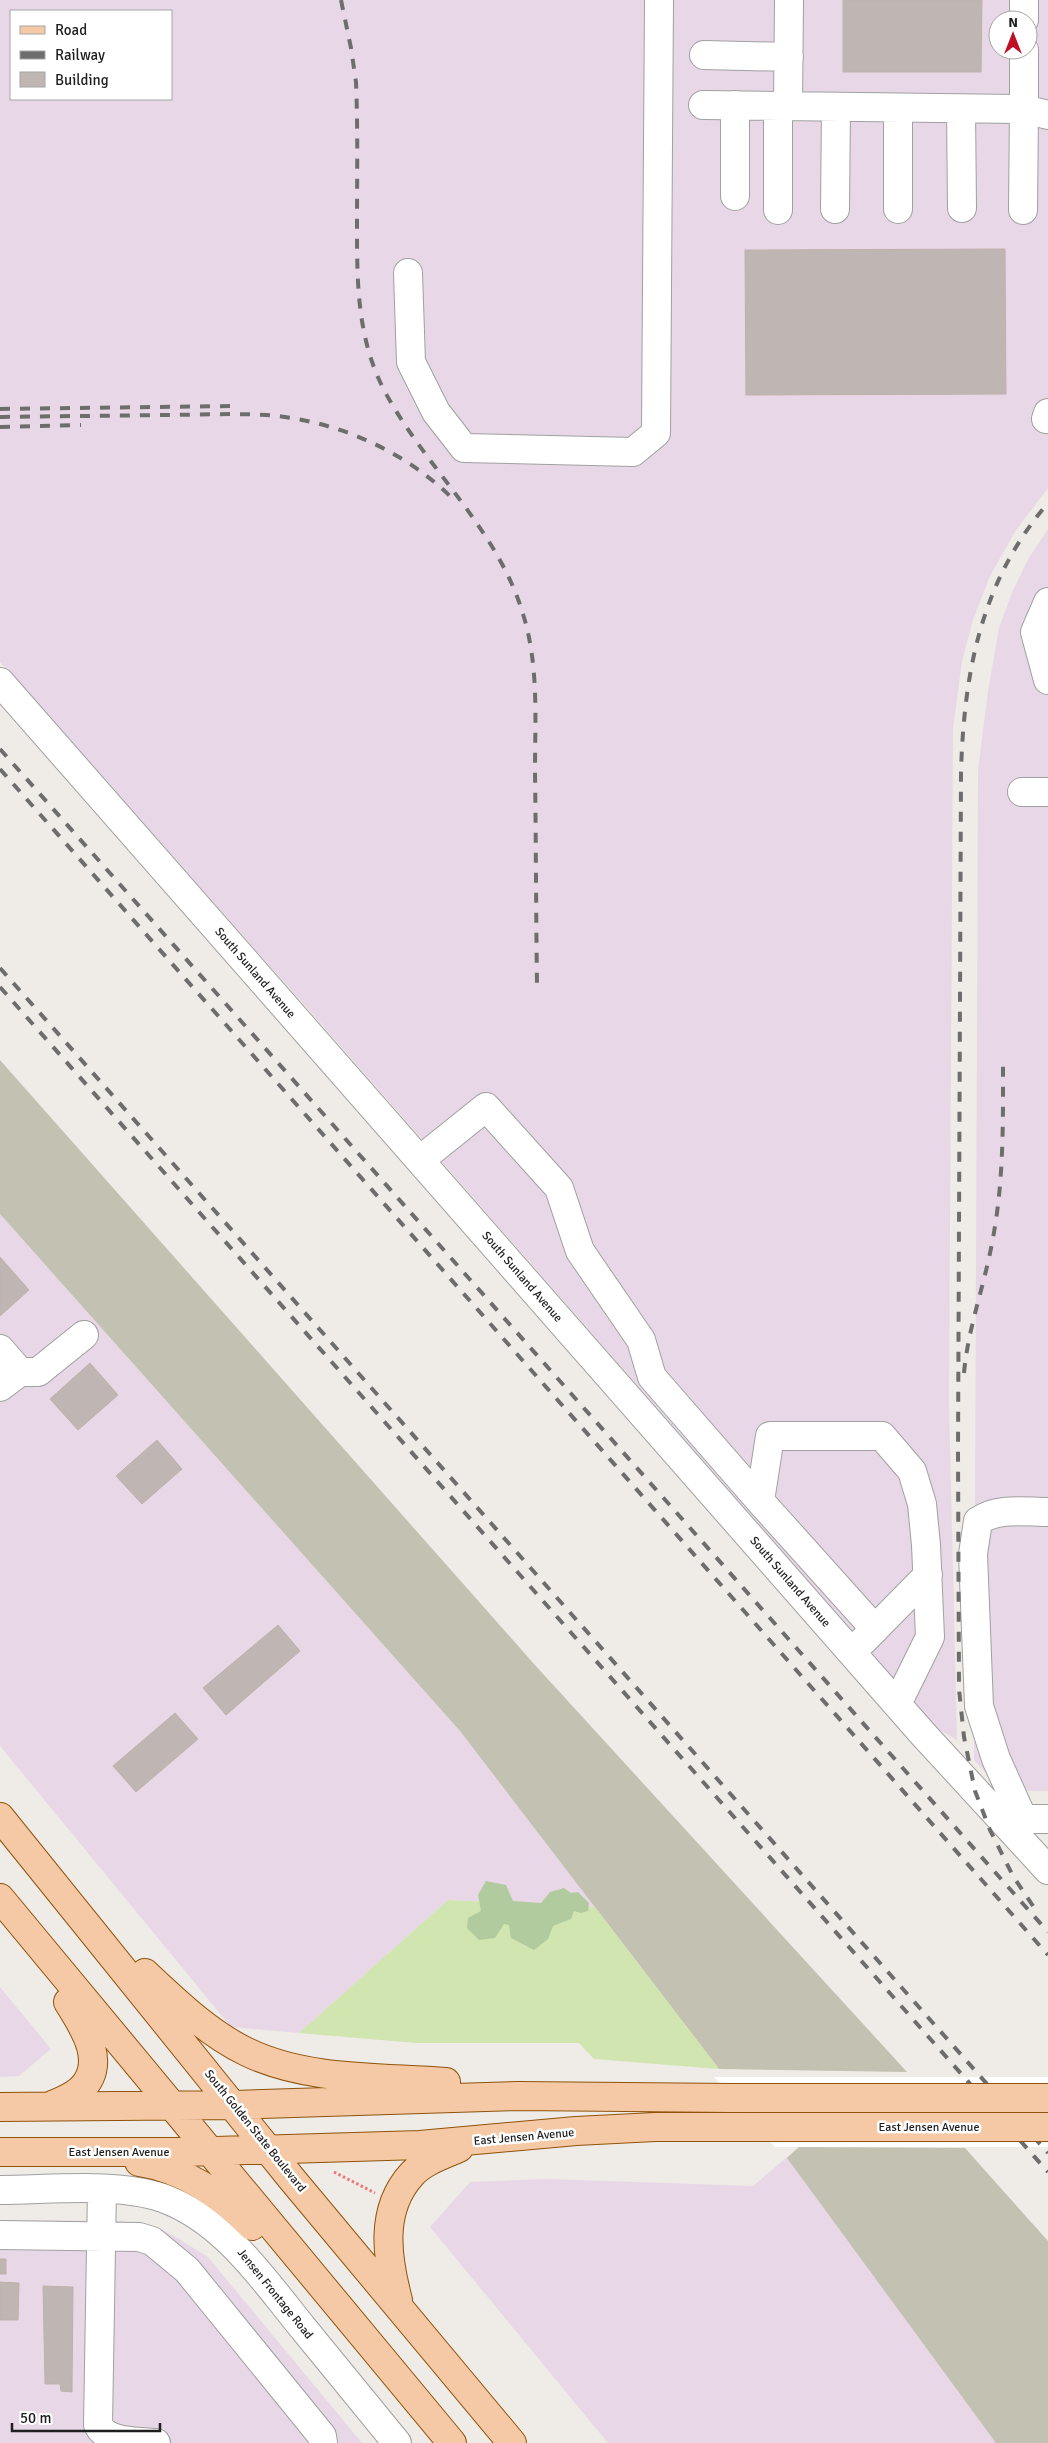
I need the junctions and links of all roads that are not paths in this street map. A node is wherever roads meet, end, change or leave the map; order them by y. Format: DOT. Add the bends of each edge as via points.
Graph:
graph roads {
  1 [pos="659,0"];
  2 [pos="790,0"];
  3 [pos="704,56"];
  4 [pos="789,57"];
  5 [pos="1026,60"];
  6 [pos="703,105"];
  7 [pos="735,105"];
  8 [pos="783,106"];
  9 [pos="836,107"];
  10 [pos="898,108"];
  11 [pos="961,109"];
  12 [pos="1036,112"];
  13 [pos="735,196"];
  14 [pos="836,208"];
  15 [pos="898,208"];
  16 [pos="962,208"];
  17 [pos="778,210"];
  18 [pos="1023,210"];
  19 [pos="408,273"];
  20 [pos="1048,602"];
  21 [pos="1048,680"];
  22 [pos="0,682"];
  23 [pos="420,1160"];
  24 [pos="84,1336"];
  25 [pos="0,1349"];
  26 [pos="10,1379"];
  27 [pos="760,1501"];
  28 [pos="1048,1512"];
  29 [pos="928,1575"];
  30 [pos="875,1629"];
  31 [pos="852,1653"];
  32 [pos="897,1704"];
  33 [pos="0,1817"];
  34 [pos="1025,1819"];
  35 [pos="1048,1870"];
  36 [pos="0,1898"];
  37 [pos="68,1900"];
  38 [pos="23,1925"];
  39 [pos="635,2096"];
  40 [pos="1048,2098"];
  41 [pos="234,2105"];
  42 [pos="172,2106"];
  43 [pos="0,2107"];
  44 [pos="49,2107"];
  45 [pos="1048,2127"];
  46 [pos="473,2142"];
  47 [pos="268,2150"];
  48 [pos="208,2151"];
  49 [pos="0,2152"];
  50 [pos="48,2152"];
  51 [pos="102,2189"];
  52 [pos="0,2190"];
  53 [pos="0,2235"];
  54 [pos="101,2236"];
  55 [pos="400,2306"];
  56 [pos="362,2333"];
  57 [pos="156,2443"];
  58 [pos="324,2443"];
  59 [pos="397,2443"];
  60 [pos="452,2443"];
  61 [pos="512,2443"];
  1 -- 19 [label="street" via="656,433 633,452 464,448 436,412 411,362"];
  2 -- 4 [label="street"];
  3 -- 4 [label="street"];
  4 -- 8 [label="street"];
  5 -- 12 [label="street"];
  6 -- 7 [label="street"];
  7 -- 8 [label="street"];
  7 -- 13 [label="street"];
  8 -- 9 [label="street"];
  8 -- 17 [label="street"];
  9 -- 10 [label="street"];
  9 -- 14 [label="street"];
  10 -- 11 [label="street"];
  10 -- 15 [label="street"];
  11 -- 12 [label="street"];
  11 -- 16 [label="street"];
  12 -- 18 [label="street"];
  20 -- 21 [label="street" via="1035,632"];
  22 -- 23 [label="street, South Sunland Avenue"];
  23 -- 27 [label="street" via="486,1106 559,1188 580,1251 640,1340 652,1376"];
  23 -- 31 [label="street, South Sunland Avenue"];
  24 -- 26 [label="street" via="38,1372"];
  25 -- 26 [label="street"];
  27 -- 29 [label="street" via="770,1436 882,1436 912,1472 922,1504"];
  27 -- 30 [label="street"];
  28 -- 34 [label="street" via="986,1515 978,1521 974,1538 979,1706 991,1746"];
  29 -- 30 [label="street"];
  29 -- 32 [label="street" via="930,1637"];
  30 -- 31 [label="street"];
  31 -- 32 [label="street, South Sunland Avenue"];
  32 -- 34 [label="street, South Sunland Avenue"];
  33 -- 37 [label="main road, South Golden State Boulevard"];
  34 -- 35 [label="street, South Sunland Avenue"];
  36 -- 38 [label="main road"];
  37 -- 39 [label="main road" via="185,2009 230,2042 268,2060 330,2074"];
  37 -- 41 [label="main road, South Golden State Boulevard"];
  38 -- 42 [label="main road"];
  38 -- 44 [label="main road" via="92,2044 92,2067 88,2080 80,2090"];
  39 -- 40 [label="main road, bridge"];
  39 -- 41 [label="main road"];
  41 -- 42 [label="main road"];
  41 -- 47 [label="main road, South Golden State Boulevard"];
  42 -- 44 [label="main road"];
  42 -- 48 [label="main road"];
  43 -- 44 [label="main road"];
  45 -- 46 [label="main road, East Jensen Avenue, bridge" via="655,2127 523,2135"];
  46 -- 47 [label="main road, East Jensen Avenue"];
  46 -- 55 [label="main road" via="429,2162 400,2190 388,2230 391,2274"];
  47 -- 48 [label="main road, East Jensen Avenue"];
  47 -- 55 [label="main road, South Golden State Boulevard"];
  48 -- 50 [label="main road, East Jensen Avenue"];
  48 -- 56 [label="main road"];
  49 -- 50 [label="main road, East Jensen Avenue"];
  50 -- 56 [label="main road" via="151,2164 196,2181 224,2200"];
  51 -- 52 [label="street, Jensen Frontage Road"];
  51 -- 54 [label="street"];
  51 -- 59 [label="street, Jensen Frontage Road" via="163,2198 193,2214 235,2245"];
  53 -- 54 [label="street"];
  54 -- 57 [label="street" via="98,2425 101,2433 110,2440"];
  54 -- 58 [label="street" via="139,2237 152,2241 187,2270 322,2436"];
  55 -- 61 [label="main road, South Golden State Boulevard"];
  56 -- 60 [label="main road"];
}
